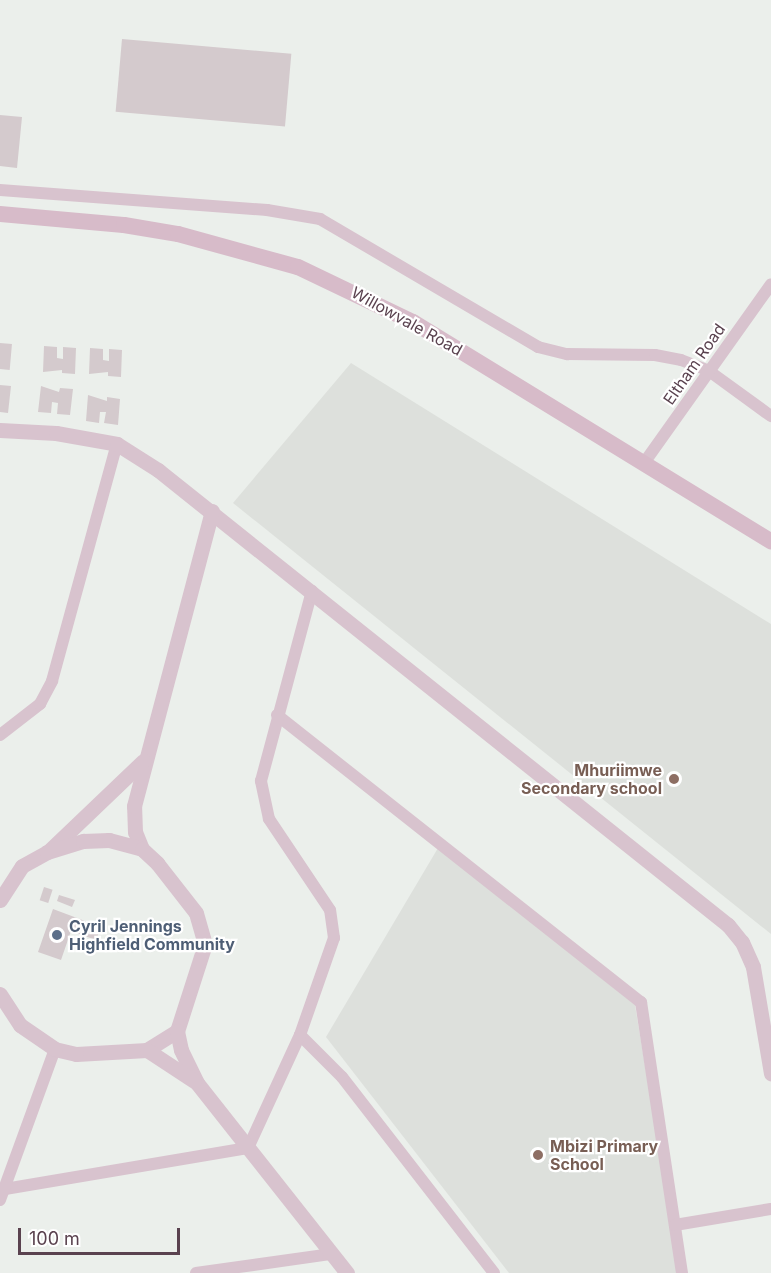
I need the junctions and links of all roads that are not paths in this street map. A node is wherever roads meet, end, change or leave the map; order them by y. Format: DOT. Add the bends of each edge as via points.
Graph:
graph roads {
  1 [pos="0,190"];
  2 [pos="0,214"];
  3 [pos="771,284"];
  4 [pos="709,370"];
  5 [pos="771,416"];
  6 [pos="0,430"];
  7 [pos="117,444"];
  8 [pos="644,463"];
  9 [pos="212,511"];
  10 [pos="771,541"];
  11 [pos="312,591"];
  12 [pos="277,715"];
  13 [pos="0,735"];
  14 [pos="146,756"];
  15 [pos="142,849"];
  16 [pos="47,852"];
  17 [pos="1,895"];
  18 [pos="0,994"];
  19 [pos="765,1007"];
  20 [pos="177,1031"];
  21 [pos="300,1035"];
  22 [pos="55,1049"];
  23 [pos="147,1050"];
  24 [pos="771,1073"];
  25 [pos="197,1083"];
  26 [pos="248,1148"];
  27 [pos="2,1195"];
  28 [pos="771,1209"];
  29 [pos="675,1225"];
  30 [pos="332,1254"];
  31 [pos="196,1273"];
  32 [pos="347,1273"];
  33 [pos="494,1273"];
  34 [pos="682,1273"];
  1 -- 4 [label="street" via="294,213 320,219 538,347 567,354 655,355"];
  2 -- 8 [label="main road, Willowvale Road" via="167,232 237,247 298,267 413,322"];
  3 -- 4 [label="street, Eltham Road"];
  4 -- 5 [label="street"];
  4 -- 8 [label="street, Eltham Road"];
  6 -- 7 [label="street" via="56,433"];
  7 -- 9 [label="street"];
  7 -- 13 [label="street" via="52,681 40,704"];
  8 -- 10 [label="main road, Willowvale Road"];
  9 -- 11 [label="street"];
  9 -- 14 [label="street"];
  11 -- 12 [label="street"];
  11 -- 19 [label="street" via="728,925 742,942"];
  12 -- 21 [label="street" via="261,781 262,798 269,819 330,910 334,924 334,938"];
  12 -- 29 [label="street" via="640,1002 645,1014"];
  14 -- 15 [label="street" via="134,813"];
  14 -- 16 [label="street" via="132,774"];
  15 -- 16 [label="street" via="109,840 83,841"];
  15 -- 20 [label="street" via="196,913 204,931 202,960"];
  16 -- 17 [label="street" via="22,866"];
  18 -- 22 [label="street" via="20,1025"];
  19 -- 24 [label="street"];
  20 -- 23 [label="street"];
  20 -- 25 [label="street" via="181,1050"];
  21 -- 26 [label="street"];
  21 -- 33 [label="street" via="342,1077"];
  22 -- 23 [label="street" via="76,1054"];
  22 -- 27 [label="street"];
  23 -- 25 [label="street"];
  25 -- 26 [label="street"];
  26 -- 27 [label="street"];
  26 -- 30 [label="street"];
  28 -- 29 [label="street"];
  29 -- 34 [label="street"];
  30 -- 31 [label="street"];
  30 -- 32 [label="street"];
}
